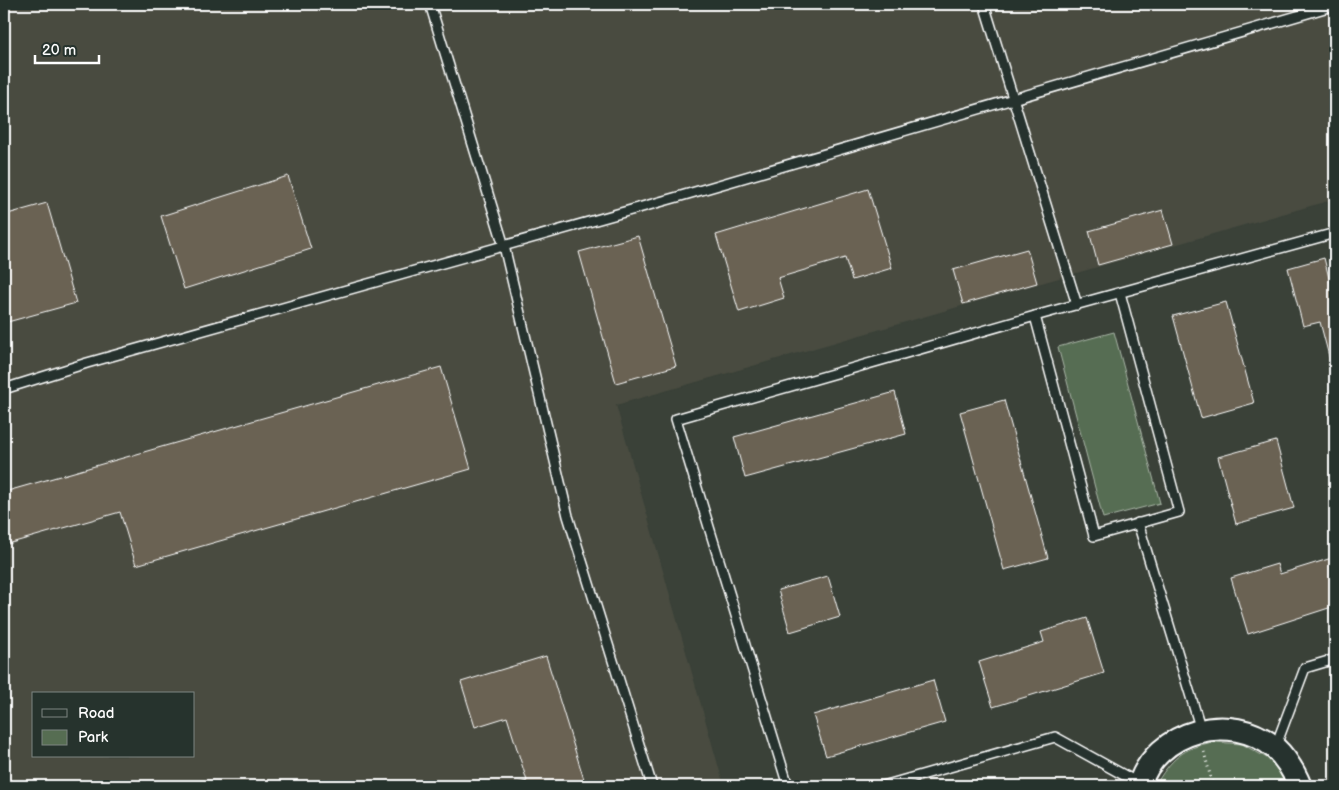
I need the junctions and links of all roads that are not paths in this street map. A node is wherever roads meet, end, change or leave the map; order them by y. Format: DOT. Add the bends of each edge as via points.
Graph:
graph roads {
  1 [pos="430,4"];
  2 [pos="984,4"];
  3 [pos="1335,5"];
  4 [pos="1013,98"];
  5 [pos="1335,233"];
  6 [pos="504,246"];
  7 [pos="1120,293"];
  8 [pos="1077,305"];
  9 [pos="1035,316"];
  10 [pos="4,389"];
  11 [pos="1138,523"];
  12 [pos="1335,659"];
  13 [pos="1201,737"];
  14 [pos="1275,748"];
  15 [pos="1140,785"];
  16 [pos="652,786"];
  17 [pos="788,786"];
  18 [pos="882,786"];
  19 [pos="1300,786"];
  1 -- 6 [label="lane"];
  2 -- 4 [label="lane"];
  3 -- 4 [label="lane"];
  4 -- 6 [label="lane"];
  4 -- 8 [label="lane"];
  5 -- 7 [label="lane"];
  6 -- 10 [label="lane"];
  6 -- 16 [label="lane" via="568,516"];
  7 -- 8 [label="lane"];
  7 -- 11 [label="lane" via="1179,512"];
  8 -- 9 [label="lane"];
  9 -- 11 [label="lane" via="1094,536"];
  9 -- 17 [label="lane" via="676,419"];
  11 -- 13 [label="lane"];
  12 -- 14 [label="lane" via="1305,668"];
  13 -- 14 [label="street" via="1227,728 1252,734"];
  13 -- 15 [label="street" via="1175,740 1154,759"];
  14 -- 19 [label="street" via="1291,766"];
  15 -- 18 [label="lane" via="1055,738"];
}
